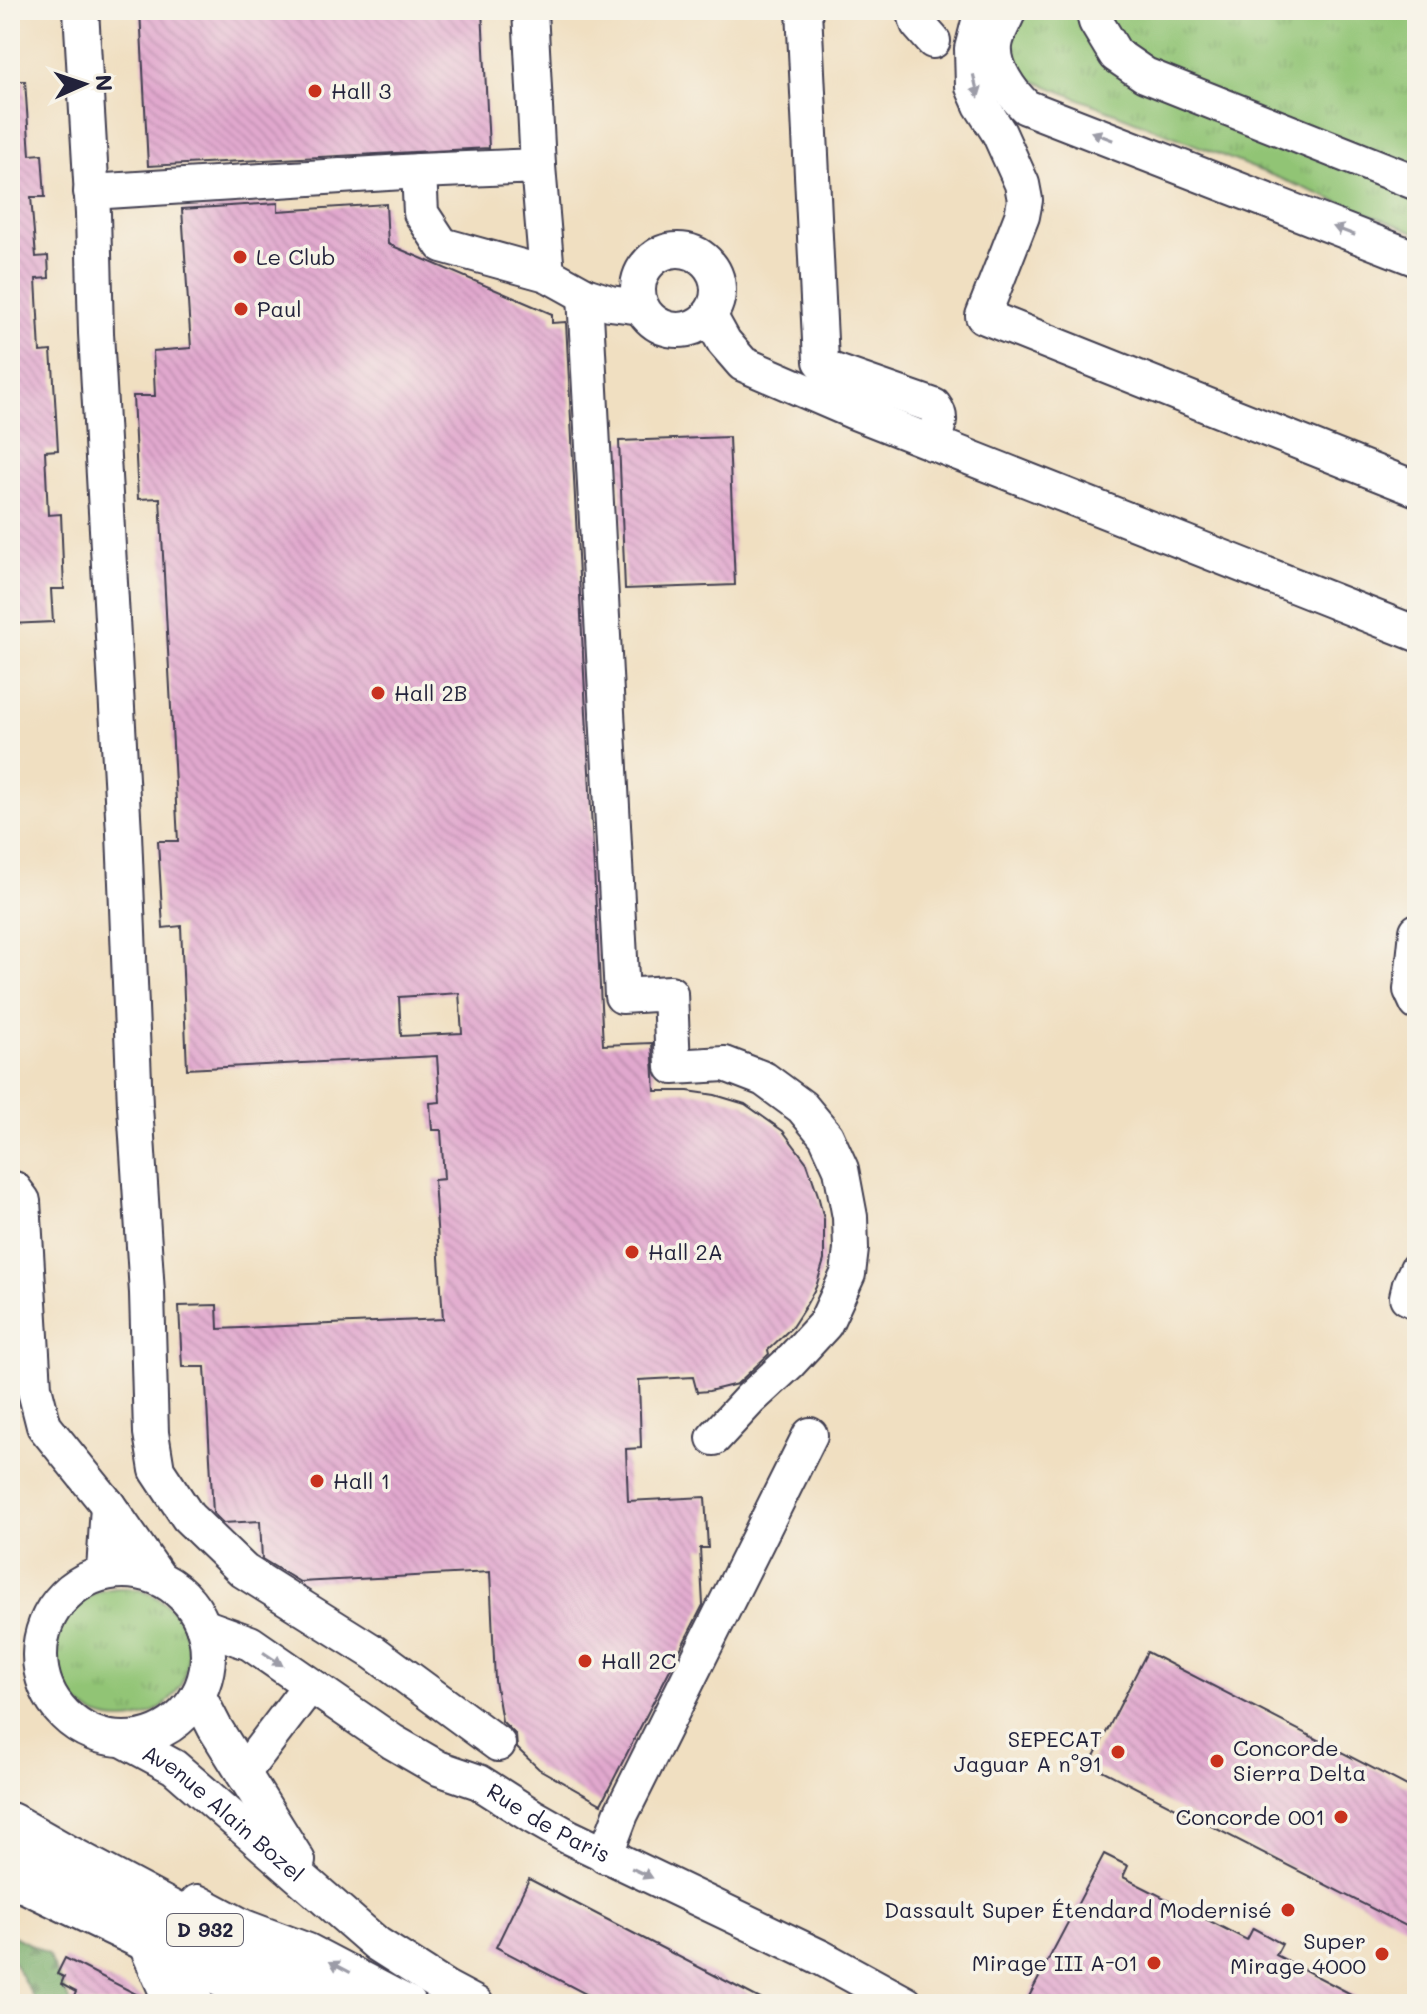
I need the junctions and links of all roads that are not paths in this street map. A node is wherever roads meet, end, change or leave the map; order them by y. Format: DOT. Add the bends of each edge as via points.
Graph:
graph roads {
  1 [pos="81,10"];
  2 [pos="530,10"];
  3 [pos="804,10"];
  4 [pos="914,10"];
  5 [pos="982,10"];
  6 [pos="1009,10"];
  7 [pos="1093,10"];
  8 [pos="933,41"];
  9 [pos="538,166"];
  10 [pos="419,171"];
  11 [pos="1417,183"];
  12 [pos="91,192"];
  13 [pos="1417,259"];
  14 [pos="547,274"];
  15 [pos="585,295"];
  16 [pos="641,307"];
  17 [pos="709,315"];
  18 [pos="932,443"];
  19 [pos="1417,489"];
  20 [pos="1417,634"];
  21 [pos="1417,931"];
  22 [pos="1417,1003"];
  23 [pos="10,1188"];
  24 [pos="1417,1269"];
  25 [pos="1417,1302"];
  26 [pos="810,1435"];
  27 [pos="714,1438"];
  28 [pos="108,1505"];
  29 [pos="104,1572"];
  30 [pos="159,1578"];
  31 [pos="203,1626"];
  32 [pos="24,1647"];
  33 [pos="310,1685"];
  34 [pos="198,1695"];
  35 [pos="124,1740"];
  36 [pos="498,1744"];
  37 [pos="243,1773"];
  38 [pos="11,1818"];
  39 [pos="605,1856"];
  40 [pos="10,1873"];
  41 [pos="10,1887"];
  42 [pos="317,1892"];
  43 [pos="153,1961"];
  44 [pos="197,2004"];
  45 [pos="247,2004"];
  46 [pos="281,2004"];
  47 [pos="342,2004"];
  48 [pos="409,2004"];
  49 [pos="476,2004"];
  50 [pos="906,2004"];
  1 -- 12 [label="street"];
  2 -- 9 [label="street"];
  3 -- 18 [label="street" via="821,361 828,369 934,406 941,420"];
  4 -- 8 [label="street"];
  5 -- 19 [label="street, one-way" via="972,49 973,87 999,133 1025,200 983,316"];
  13 -- 6 [label="street, one-way" via="1026,107 998,63 995,45"];
  7 -- 11 [label="street" via="1116,55 1145,75"];
  9 -- 10 [label="street"];
  9 -- 14 [label="street"];
  10 -- 12 [label="street"];
  10 -- 14 [label="street" via="421,213 442,245"];
  12 -- 36 [label="street" via="151,1433 157,1470 188,1517 244,1571 373,1652"];
  14 -- 15 [label="street"];
  15 -- 16 [label="street"];
  15 -- 27 [label="street" via="622,996 670,993 673,1067 725,1064 764,1079 802,1107 826,1136 841,1169 850,1217 848,1274 825,1324"];
  16 -- 17 [label="street" via="655,323 678,330"];
  16 -- 17 [label="street" via="638,285 646,265 663,252 686,250 706,261 717,281"];
  17 -- 18 [label="street" via="743,364"];
  18 -- 20 [label="street"];
  21 -- 22 [label="street" via="1411,990"];
  23 -- 28 [label="street" via="23,1201 34,1387 44,1426"];
  24 -- 25 [label="street" via="1407,1297"];
  26 -- 39 [label="street"];
  28 -- 29 [label="street"];
  28 -- 30 [label="street"];
  29 -- 30 [label="street" via="132,1570"];
  29 -- 32 [label="street" via="79,1582 59,1599"];
  30 -- 31 [label="street" via="193,1606"];
  31 -- 33 [label="street, Rue de Paris, one-way" via="250,1643"];
  31 -- 34 [label="street" via="208,1649"];
  32 -- 35 [label="street" via="53,1702 71,1722 96,1736"];
  33 -- 37 [label="street"];
  33 -- 39 [label="street, Rue de Paris" via="393,1742 438,1768 479,1782"];
  34 -- 35 [label="street" via="167,1728"];
  34 -- 37 [label="street, Avenue Alain Bozel"];
  35 -- 42 [label="street, Avenue Alain Bozel" via="174,1767"];
  37 -- 42 [label="street, Avenue Alain Bozel"];
  38 -- 47 [label="main road, D 932" via="94,1872"];
  48 -- 38 [label="street, one-way" via="308,1951 244,1927"];
  39 -- 50 [label="street, Rue de Paris, one-way" via="820,1957"];
  40 -- 43 [label="main road, D 932"];
  41 -- 43 [label="street"];
  42 -- 49 [label="street, Avenue Alain Bozel" via="377,1944"];
  43 -- 44 [label="street"];
  43 -- 45 [label="street"];
  43 -- 46 [label="main road, D 932"];
}
